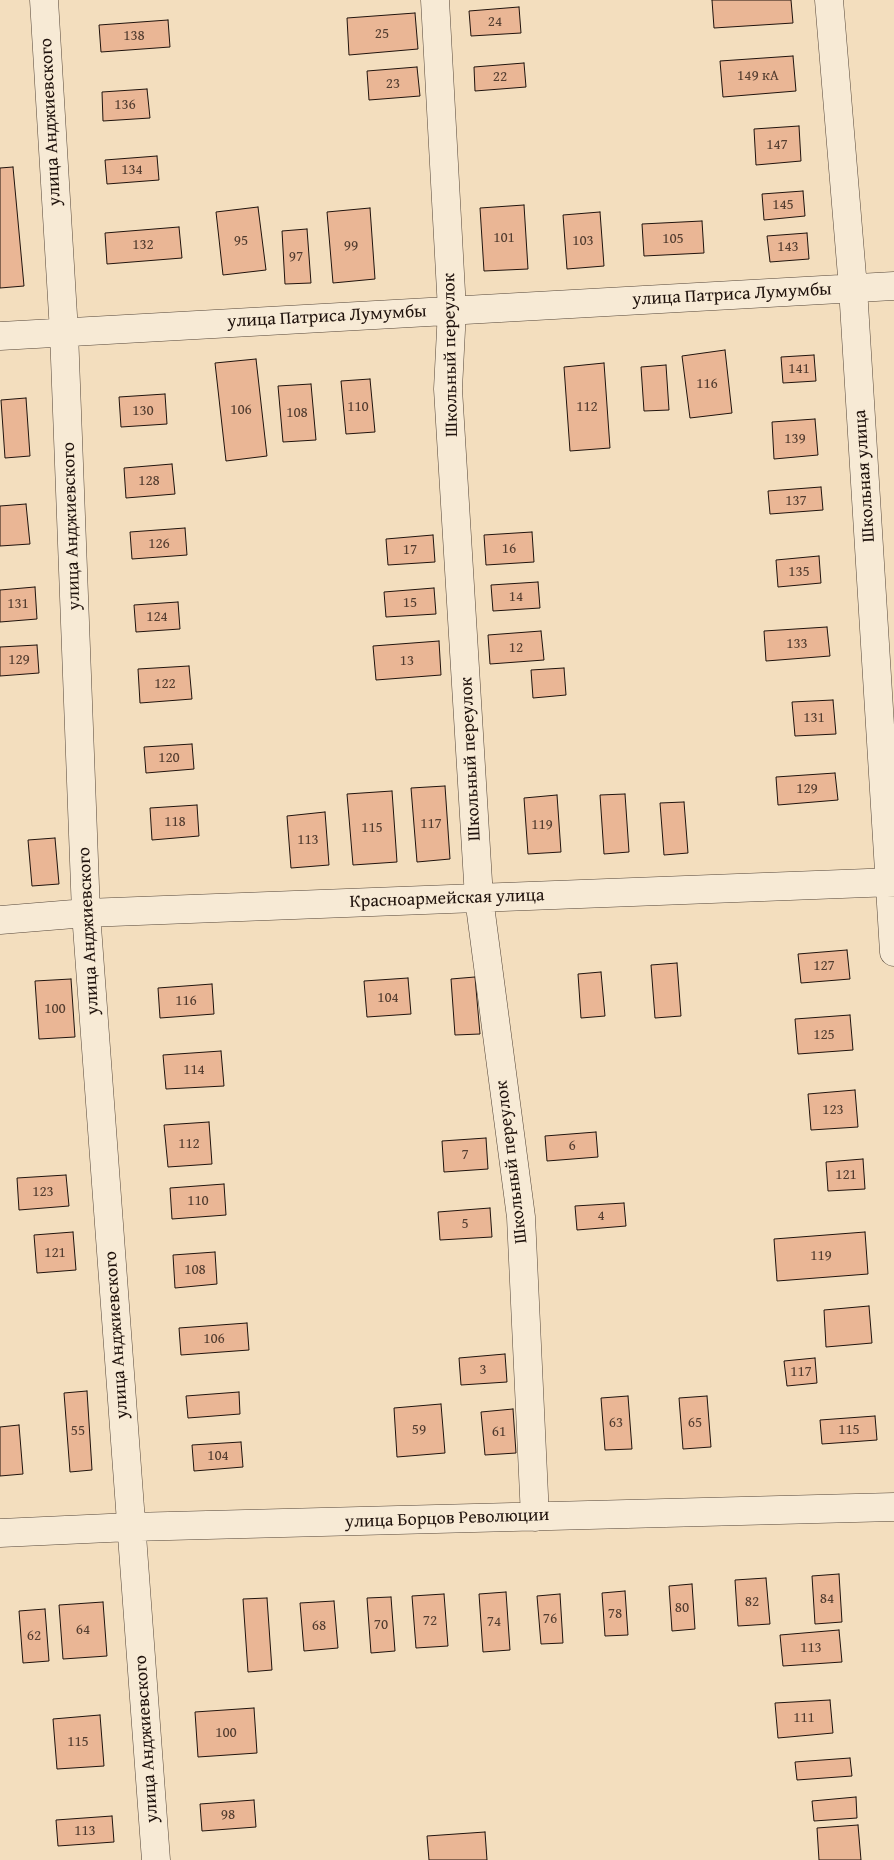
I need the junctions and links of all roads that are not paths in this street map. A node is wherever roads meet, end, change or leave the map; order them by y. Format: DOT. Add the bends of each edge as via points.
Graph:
graph roads {
  1 [pos="44,0"];
  2 [pos="435,0"];
  3 [pos="829,0"];
  4 [pos="894,286"];
  5 [pos="853,288"];
  6 [pos="452,310"];
  7 [pos="64,332"];
  8 [pos="0,336"];
  9 [pos="892,882"];
  10 [pos="479,898"];
  11 [pos="86,913"];
  12 [pos="0,920"];
  13 [pos="894,952"];
  14 [pos="894,1507"];
  15 [pos="536,1517"];
  16 [pos="131,1527"];
  17 [pos="0,1533"];
  18 [pos="156,1860"];
  1 -- 7 [label="street, улица Анджиевского"];
  2 -- 6 [label="street, Школьный переулок"];
  3 -- 5 [label="street, Школьная улица"];
  4 -- 5 [label="street, улица Патриса Лумумбы"];
  5 -- 6 [label="street, улица Патриса Лумумбы"];
  5 -- 9 [label="street, Школьная улица"];
  6 -- 7 [label="street, улица Патриса Лумумбы"];
  6 -- 10 [label="street, Школьный переулок" via="448,389"];
  7 -- 8 [label="street, улица Патриса Лумумбы"];
  7 -- 11 [label="street, улица Анджиевского"];
  9 -- 10 [label="street, Красноармейская улица"];
  9 -- 13 [label="street, Школьная улица"];
  10 -- 11 [label="street, Красноармейская улица"];
  10 -- 15 [label="street, Школьный переулок" via="521,1217"];
  11 -- 12 [label="street, Красноармейская улица"];
  11 -- 16 [label="street, улица Анджиевского"];
  14 -- 15 [label="street, улица Борцов Революции"];
  15 -- 16 [label="street, улица Борцов Революции"];
  16 -- 17 [label="street, улица Борцов Революции"];
  16 -- 18 [label="street, улица Анджиевского"];
}
